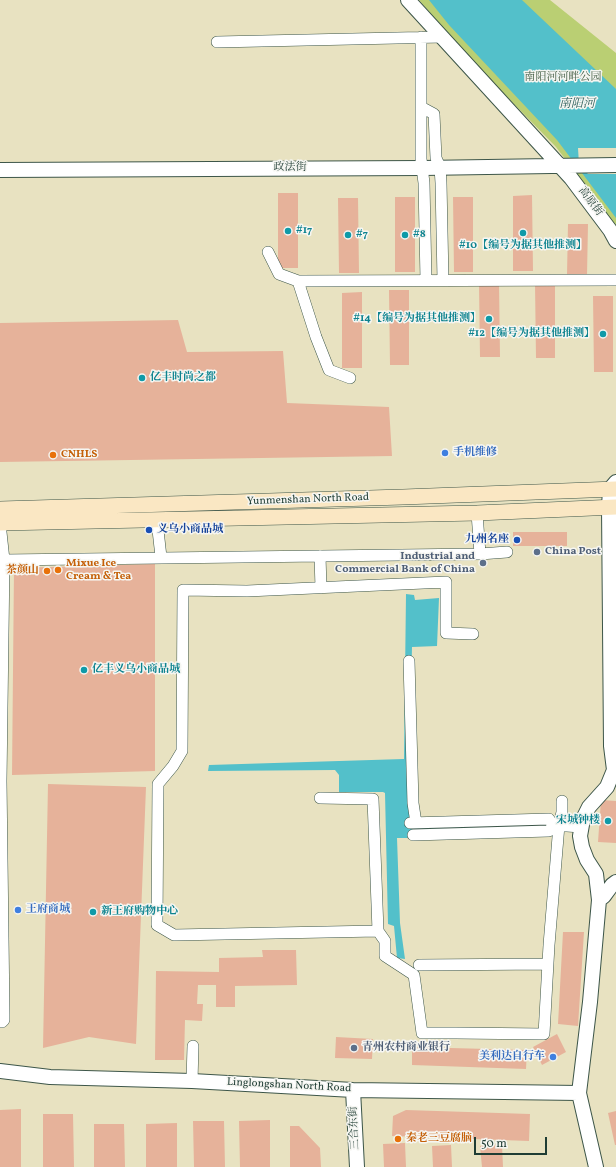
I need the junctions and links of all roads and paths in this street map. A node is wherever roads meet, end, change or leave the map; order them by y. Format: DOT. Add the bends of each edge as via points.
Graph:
graph roads {
  1 [pos="408,0"];
  2 [pos="442,36"];
  3 [pos="421,37"];
  4 [pos="217,42"];
  5 [pos="421,107"];
  6 [pos="560,165"];
  7 [pos="616,165"];
  8 [pos="440,167"];
  9 [pos="423,168"];
  10 [pos="0,170"];
  11 [pos="616,241"];
  12 [pos="268,252"];
  13 [pos="426,280"];
  14 [pos="443,280"];
  15 [pos="616,280"];
  16 [pos="298,281"];
  17 [pos="350,378"];
  18 [pos="614,487"];
  19 [pos="613,507"];
  20 [pos="0,509"];
  21 [pos="477,512"];
  22 [pos="157,521"];
  23 [pos="0,524"];
  24 [pos="507,552"];
  25 [pos="480,554"];
  26 [pos="320,556"];
  27 [pos="161,557"];
  28 [pos="4,560"];
  29 [pos="321,588"];
  30 [pos="473,634"];
  31 [pos="409,661"];
  32 [pos="615,771"];
  33 [pos="320,798"];
  34 [pos="562,801"];
  35 [pos="556,825"];
  36 [pos="581,827"];
  37 [pos="413,835"];
  38 [pos="616,882"];
  39 [pos="599,900"];
  40 [pos="378,931"];
  41 [pos="548,964"];
  42 [pos="419,965"];
  43 [pos="0,1022"];
  44 [pos="193,1046"];
  45 [pos="0,1071"];
  46 [pos="192,1081"];
  47 [pos="353,1090"];
  48 [pos="579,1093"];
  49 [pos="357,1167"];
  50 [pos="596,1167"];
  1 -- 2 [label="street, 高原街"];
  2 -- 3 [label="street"];
  2 -- 6 [label="street, 高原街"];
  3 -- 4 [label="street"];
  3 -- 5 [label="street"];
  5 -- 8 [label="street" via="434,114 436,158"];
  5 -- 9 [label="street"];
  6 -- 7 [label="street, 政法街"];
  6 -- 8 [label="street, 政法街"];
  6 -- 11 [label="street, 高原街" via="590,201"];
  8 -- 9 [label="street, 政法街"];
  8 -- 14 [label="street"];
  9 -- 10 [label="street, 政法街"];
  9 -- 13 [label="street"];
  12 -- 16 [label="street" via="279,274"];
  13 -- 14 [label="street"];
  13 -- 16 [label="street"];
  14 -- 15 [label="street"];
  16 -- 17 [label="street" via="329,370"];
  18 -- 19 [label="street"];
  18 -- 20 [label="main road, Yunmenshan North Road" via="403,497"];
  19 -- 21 [label="main road, Yunmenshan North Road"];
  19 -- 32 [label="street" via="611,746"];
  21 -- 22 [label="main road, Yunmenshan North Road"];
  21 -- 25 [label="street"];
  22 -- 23 [label="main road, Yunmenshan North Road"];
  22 -- 27 [label="street"];
  23 -- 28 [label="street"];
  24 -- 25 [label="street"];
  25 -- 26 [label="street"];
  26 -- 27 [label="street"];
  26 -- 29 [label="street"];
  27 -- 28 [label="street"];
  28 -- 43 [label="street" via="1,781 4,1020"];
  29 -- 30 [label="street" via="446,582 446,633"];
  29 -- 40 [label="street" via="183,590 182,751 158,784 157,925 174,935"];
  31 -- 35 [label="street" via="413,823 549,819"];
  32 -- 36 [label="street" via="607,787 589,807"];
  33 -- 40 [label="street" via="373,799"];
  34 -- 35 [label="street" via="562,812"];
  35 -- 36 [label="street"];
  35 -- 37 [label="street" via="549,831"];
  35 -- 41 [label="street"];
  36 -- 39 [label="street" via="582,848 596,874"];
  38 -- 39 [label="street"];
  39 -- 48 [label="street"];
  40 -- 41 [label="street" via="385,941 385,956 414,975 422,1033 544,1034"];
  41 -- 42 [label="street"];
  44 -- 46 [label="street"];
  45 -- 46 [label="street, Linglongshan North Road" via="50,1077"];
  46 -- 47 [label="street, Linglongshan North Road"];
  47 -- 48 [label="street, Linglongshan North Road"];
  47 -- 49 [label="street, 三合东街"];
  48 -- 50 [label="street"];
}
